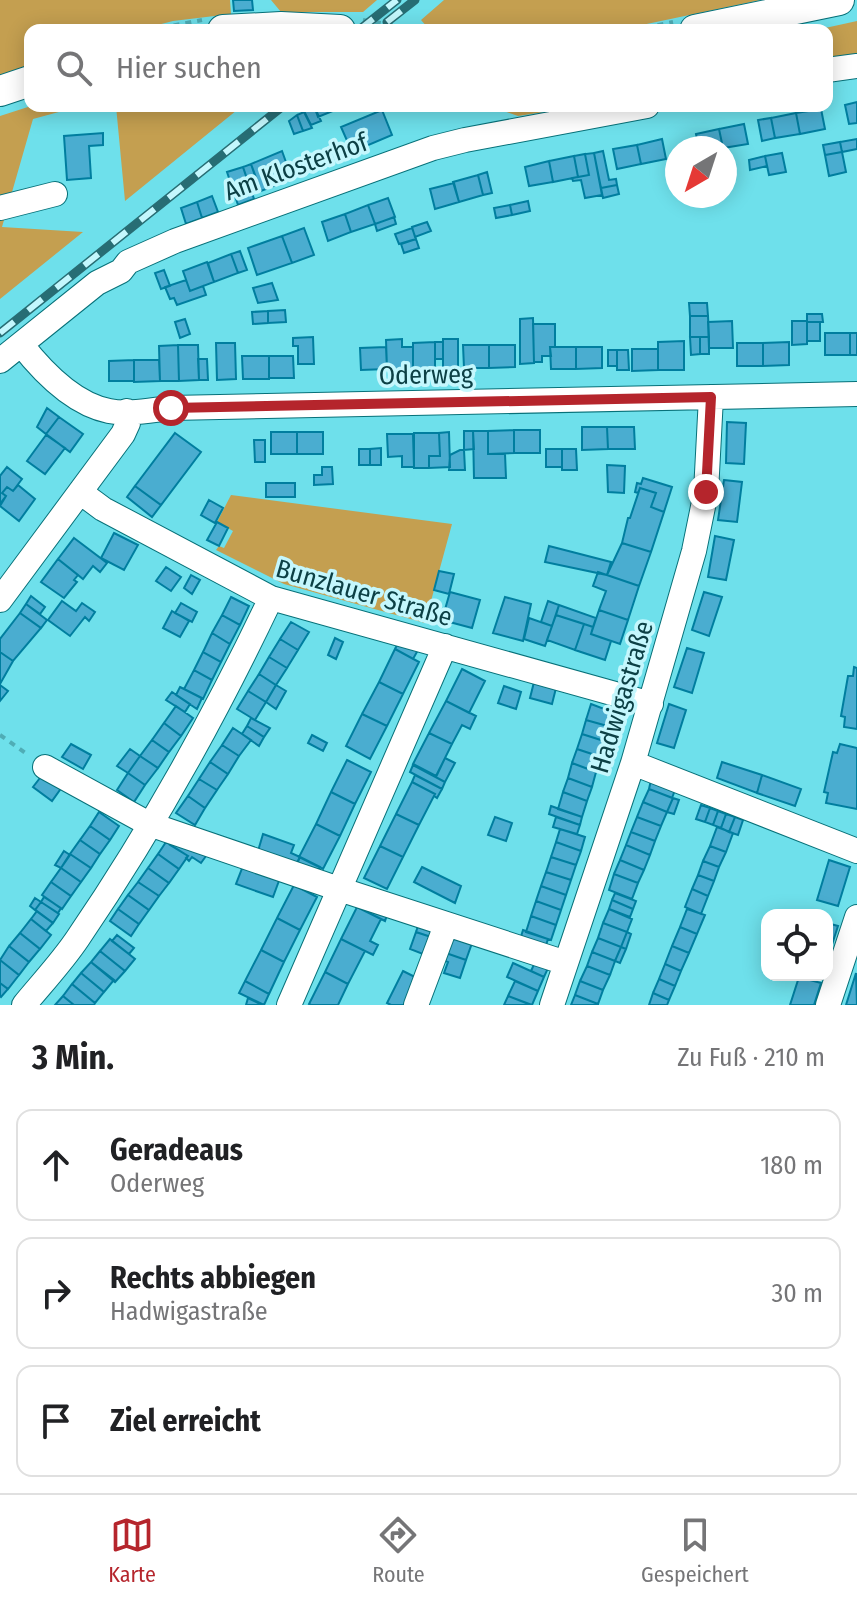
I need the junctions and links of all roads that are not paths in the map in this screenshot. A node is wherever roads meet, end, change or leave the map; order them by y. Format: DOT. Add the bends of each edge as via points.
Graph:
graph roads {
  1 [pos="839,0"];
  2 [pos="724,24"];
  3 [pos="857,66"];
  4 [pos="833,69"];
  5 [pos="24,83"];
  6 [pos="0,91"];
  7 [pos="615,112"];
  8 [pos="55,194"];
  9 [pos="0,208"];
  10 [pos="21,344"];
  11 [pos="0,361"];
  12 [pos="857,394"];
  13 [pos="711,397"];
  14 [pos="127,411"];
  15 [pos="80,492"];
  16 [pos="271,598"];
  17 [pos="0,600"];
  18 [pos="445,646"];
  19 [pos="651,704"];
  20 [pos="633,763"];
  21 [pos="45,767"];
  22 [pos="149,824"];
  23 [pos="857,851"];
  24 [pos="339,889"];
  25 [pos="857,917"];
  26 [pos="446,925"];
  27 [pos="566,963"];
  28 [pos="24,1005"];
  29 [pos="289,1005"];
  30 [pos="416,1005"];
  31 [pos="552,1005"];
  32 [pos="828,1005"];
  1 -- 2 [label="main road"];
  3 -- 4 [label="street"];
  5 -- 6 [label="main road"];
  7 -- 10 [label="street, Am Klosterhof" via="433,148 175,241 128,262"];
  8 -- 9 [label="street"];
  10 -- 11 [label="street, Am Klosterhof"];
  10 -- 14 [label="street, Oderweg" via="50,376 81,398 110,412"];
  12 -- 13 [label="street, Oderweg"];
  13 -- 14 [label="street, Oderweg"];
  13 -- 19 [label="street, Hadwigastraße" via="706,492"];
  14 -- 15 [label="street" via="123,434"];
  15 -- 16 [label="street, Bunzlauer Straße"];
  15 -- 17 [label="street"];
  16 -- 18 [label="street, Bunzlauer Straße"];
  16 -- 22 [label="street" via="222,701"];
  18 -- 19 [label="street, Bunzlauer Straße"];
  18 -- 24 [label="street"];
  19 -- 20 [label="street, Hadwigastraße"];
  20 -- 23 [label="street"];
  20 -- 27 [label="street, Hadwigastraße"];
  21 -- 22 [label="street"];
  22 -- 24 [label="street"];
  22 -- 28 [label="street" via="77,940"];
  24 -- 26 [label="street"];
  24 -- 29 [label="street"];
  25 -- 32 [label="street"];
  26 -- 27 [label="street"];
  26 -- 30 [label="street"];
  27 -- 31 [label="street, Hadwigastraße"];
}
